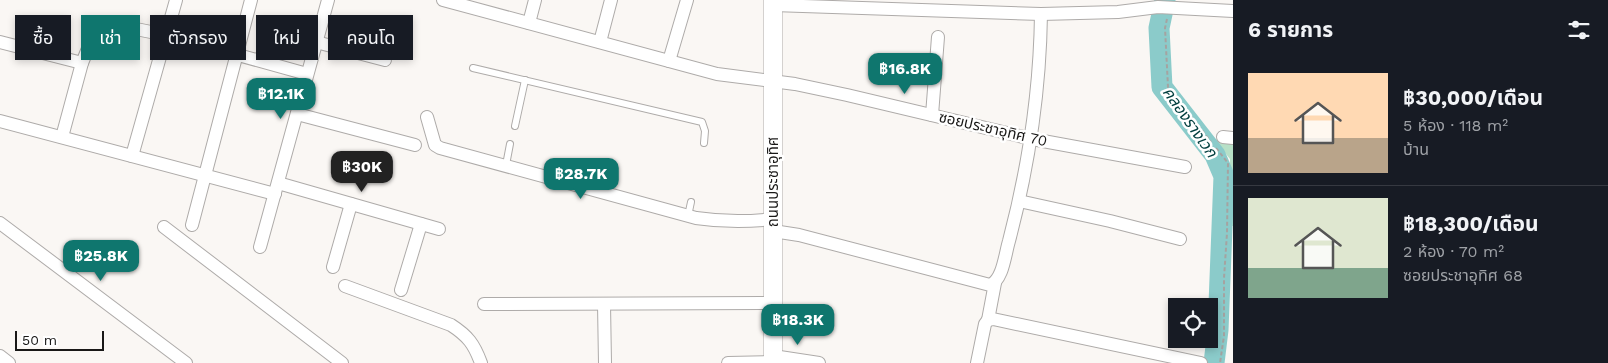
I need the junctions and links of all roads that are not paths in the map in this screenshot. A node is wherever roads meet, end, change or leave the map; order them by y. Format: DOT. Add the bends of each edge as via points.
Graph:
graph roads {
  1 [pos="176,0"];
  2 [pos="251,0"];
  3 [pos="328,0"];
  4 [pos="443,0"];
  5 [pos="536,0"];
  6 [pos="612,0"];
  7 [pos="687,0"];
  8 [pos="459,2"];
  9 [pos="773,2"];
  10 [pos="1233,11"];
  11 [pos="1040,14"];
  12 [pos="172,15"];
  13 [pos="246,18"];
  14 [pos="529,23"];
  15 [pos="150,32"];
  16 [pos="318,35"];
  17 [pos="938,38"];
  18 [pos="0,42"];
  19 [pos="600,42"];
  20 [pos="246,57"];
  21 [pos="159,60"];
  22 [pos="234,60"];
  23 [pos="311,60"];
  24 [pos="669,61"];
  25 [pos="82,62"];
  26 [pos="473,68"];
  27 [pos="307,74"];
  28 [pos="525,80"];
  29 [pos="773,81"];
  30 [pos="297,114"];
  31 [pos="932,115"];
  32 [pos="427,117"];
  33 [pos="0,121"];
  34 [pos="515,126"];
  35 [pos="62,137"];
  36 [pos="1032,139"];
  37 [pos="704,143"];
  38 [pos="510,144"];
  39 [pos="415,145"];
  40 [pos="132,156"];
  41 [pos="506,165"];
  42 [pos="1185,167"];
  43 [pos="205,175"];
  44 [pos="276,188"];
  45 [pos="1020,201"];
  46 [pos="692,202"];
  47 [pos="351,204"];
  48 [pos="688,216"];
  49 [pos="0,223"];
  50 [pos="422,224"];
  51 [pos="192,225"];
  52 [pos="773,225"];
  53 [pos="164,227"];
  54 [pos="439,229"];
  55 [pos="1180,239"];
  56 [pos="260,247"];
  57 [pos="333,267"];
  58 [pos="995,283"];
  59 [pos="346,286"];
  60 [pos="402,290"];
  61 [pos="484,304"];
  62 [pos="604,304"];
  63 [pos="773,304"];
  64 [pos="988,320"];
  65 [pos="0,356"];
  66 [pos="773,361"];
  67 [pos="9,363"];
  68 [pos="186,363"];
  69 [pos="342,363"];
  70 [pos="481,363"];
  71 [pos="605,363"];
  72 [pos="728,363"];
  73 [pos="819,363"];
  74 [pos="977,363"];
  75 [pos="1201,363"];
  1 -- 12 [label="street"];
  2 -- 13 [label="street"];
  3 -- 16 [label="street"];
  4 -- 8 [label="street, ซอยประชาอุทิศ 70"];
  5 -- 14 [label="street"];
  6 -- 19 [label="street"];
  7 -- 24 [label="street"];
  8 -- 14 [label="street, ซอยประชาอุทิศ 70"];
  9 -- 11 [label="street"];
  9 -- 29 [label="main road, ถนนประชาอุทิศ"];
  10 -- 11 [label="street" via="1168,7"];
  11 -- 36 [label="street" via="1040,59"];
  14 -- 19 [label="street, ซอยประชาอุทิศ 70"];
  15 -- 25 [label="street" via="110,24 99,27"];
  17 -- 31 [label="street"];
  18 -- 25 [label="street"];
  19 -- 24 [label="street, ซอยประชาอุทิศ 70"];
  20 -- 27 [label="street"];
  21 -- 40 [label="street"];
  22 -- 43 [label="street"];
  23 -- 27 [label="street"];
  24 -- 29 [label="street, ซอยประชาอุทิศ 70" via="717,74"];
  25 -- 35 [label="street"];
  26 -- 28 [label="lane"];
  27 -- 30 [label="street"];
  28 -- 34 [label="lane"];
  28 -- 37 [label="lane" via="702,122"];
  29 -- 31 [label="street, ซอยประชาอุทิศ 70"];
  29 -- 52 [label="main road, ถนนประชาอุทิศ"];
  30 -- 39 [label="street"];
  30 -- 44 [label="street"];
  31 -- 36 [label="street, ซอยประชาอุทิศ 70"];
  32 -- 41 [label="street" via="435,145"];
  33 -- 35 [label="street"];
  35 -- 40 [label="street"];
  36 -- 42 [label="street, ซอยประชาอุทิศ 70"];
  36 -- 45 [label="street"];
  38 -- 41 [label="lane"];
  40 -- 43 [label="street"];
  41 -- 48 [label="street"];
  43 -- 44 [label="street"];
  43 -- 51 [label="street"];
  44 -- 47 [label="street"];
  44 -- 56 [label="street"];
  45 -- 55 [label="street"];
  45 -- 58 [label="street"];
  46 -- 48 [label="lane"];
  47 -- 50 [label="street"];
  47 -- 57 [label="street"];
  48 -- 52 [label="street" via="720,222"];
  49 -- 68 [label="street"];
  50 -- 54 [label="street"];
  50 -- 60 [label="street"];
  52 -- 58 [label="street" via="799,235 990,285"];
  52 -- 63 [label="main road, ถนนประชาอุทิศ"];
  53 -- 69 [label="street"];
  58 -- 64 [label="street"];
  59 -- 70 [label="street" via="451,325 464,333 476,348"];
  61 -- 62 [label="street"];
  62 -- 63 [label="street"];
  62 -- 71 [label="street"];
  63 -- 66 [label="main road, ถนนประชาอุทิศ"];
  64 -- 74 [label="street"];
  64 -- 75 [label="street"];
  65 -- 67 [label="street"];
  66 -- 72 [label="street"];
  66 -- 73 [label="street"];
}
